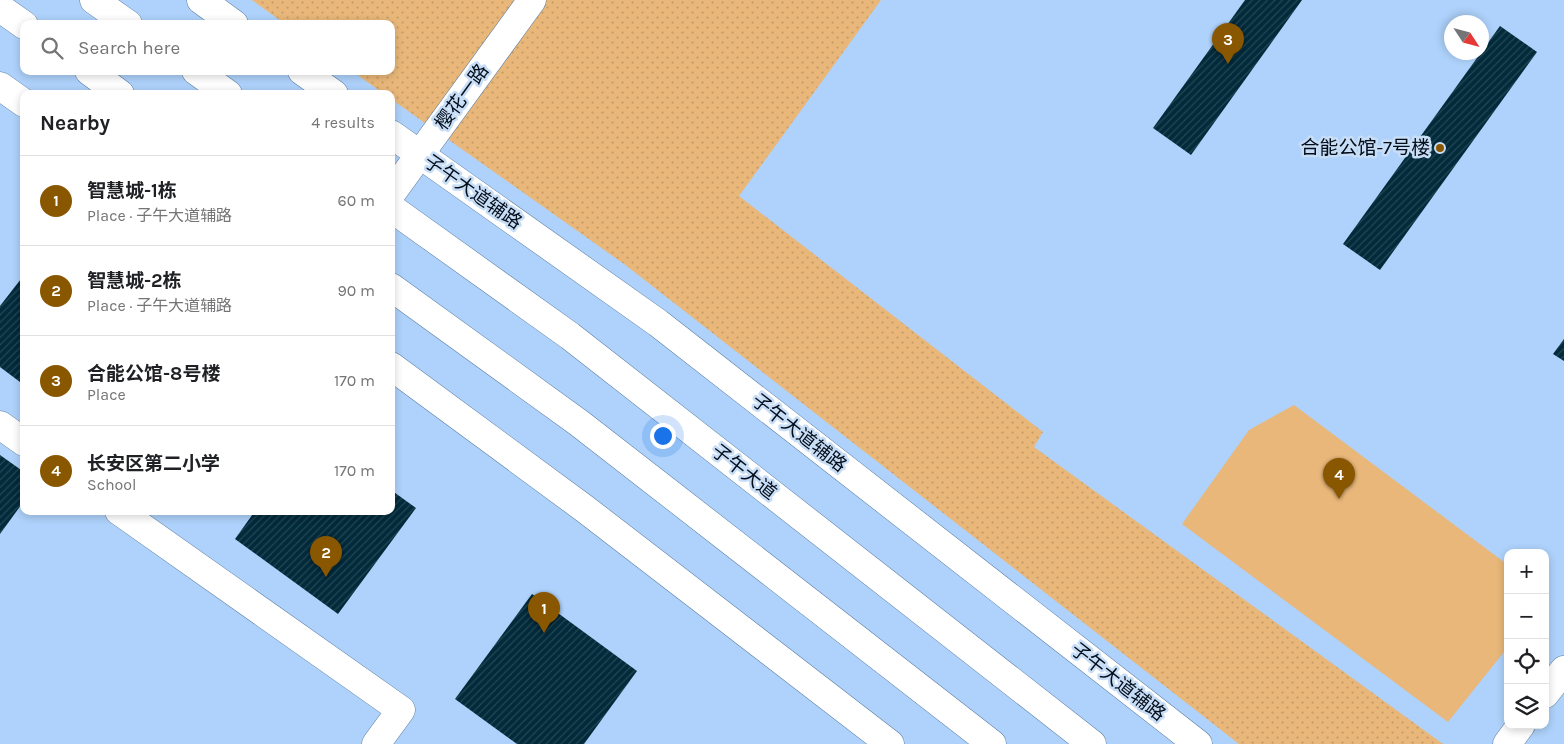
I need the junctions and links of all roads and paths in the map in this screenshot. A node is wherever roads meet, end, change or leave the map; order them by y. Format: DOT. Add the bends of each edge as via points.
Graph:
graph roads {
  1 [pos="94,0"];
  2 [pos="201,0"];
  3 [pos="532,0"];
  4 [pos="0,8"];
  5 [pos="122,20"];
  6 [pos="228,20"];
  7 [pos="20,22"];
  8 [pos="94,75"];
  9 [pos="202,75"];
  10 [pos="308,75"];
  11 [pos="0,86"];
  12 [pos="115,90"];
  13 [pos="222,90"];
  14 [pos="328,90"];
  15 [pos="20,100"];
  16 [pos="395,137"];
  17 [pos="420,154"];
  18 [pos="395,188"];
  19 [pos="395,211"];
  20 [pos="395,290"];
  21 [pos="395,369"];
  22 [pos="0,425"];
  23 [pos="20,439"];
  24 [pos="132,515"];
  25 [pos="149,520"];
  26 [pos="1564,670"];
  27 [pos="1549,689"];
  28 [pos="1518,729"];
  29 [pos="376,744"];
  30 [pos="890,744"];
  31 [pos="992,744"];
  32 [pos="1092,744"];
  33 [pos="1198,744"];
  34 [pos="1507,744"];
  1 -- 5 [label="street"];
  2 -- 6 [label="street"];
  3 -- 17 [label="street, 樱花一路"];
  4 -- 7 [label="street"];
  8 -- 12 [label="street"];
  9 -- 13 [label="street"];
  10 -- 14 [label="street"];
  11 -- 15 [label="street"];
  16 -- 17 [label="street, 子午大道辅路"];
  17 -- 18 [label="street, 樱花一路"];
  17 -- 33 [label="street, 子午大道辅路" via="658,323"];
  19 -- 32 [label="street, 子午大道" via="570,336"];
  20 -- 31 [label="street" via="579,423"];
  21 -- 30 [label="street" via="585,509"];
  22 -- 23 [label="street"];
  24 -- 25 [label="street"];
  25 -- 29 [label="street" via="401,710"];
  26 -- 27 [label="street"];
  28 -- 34 [label="street"];
}
